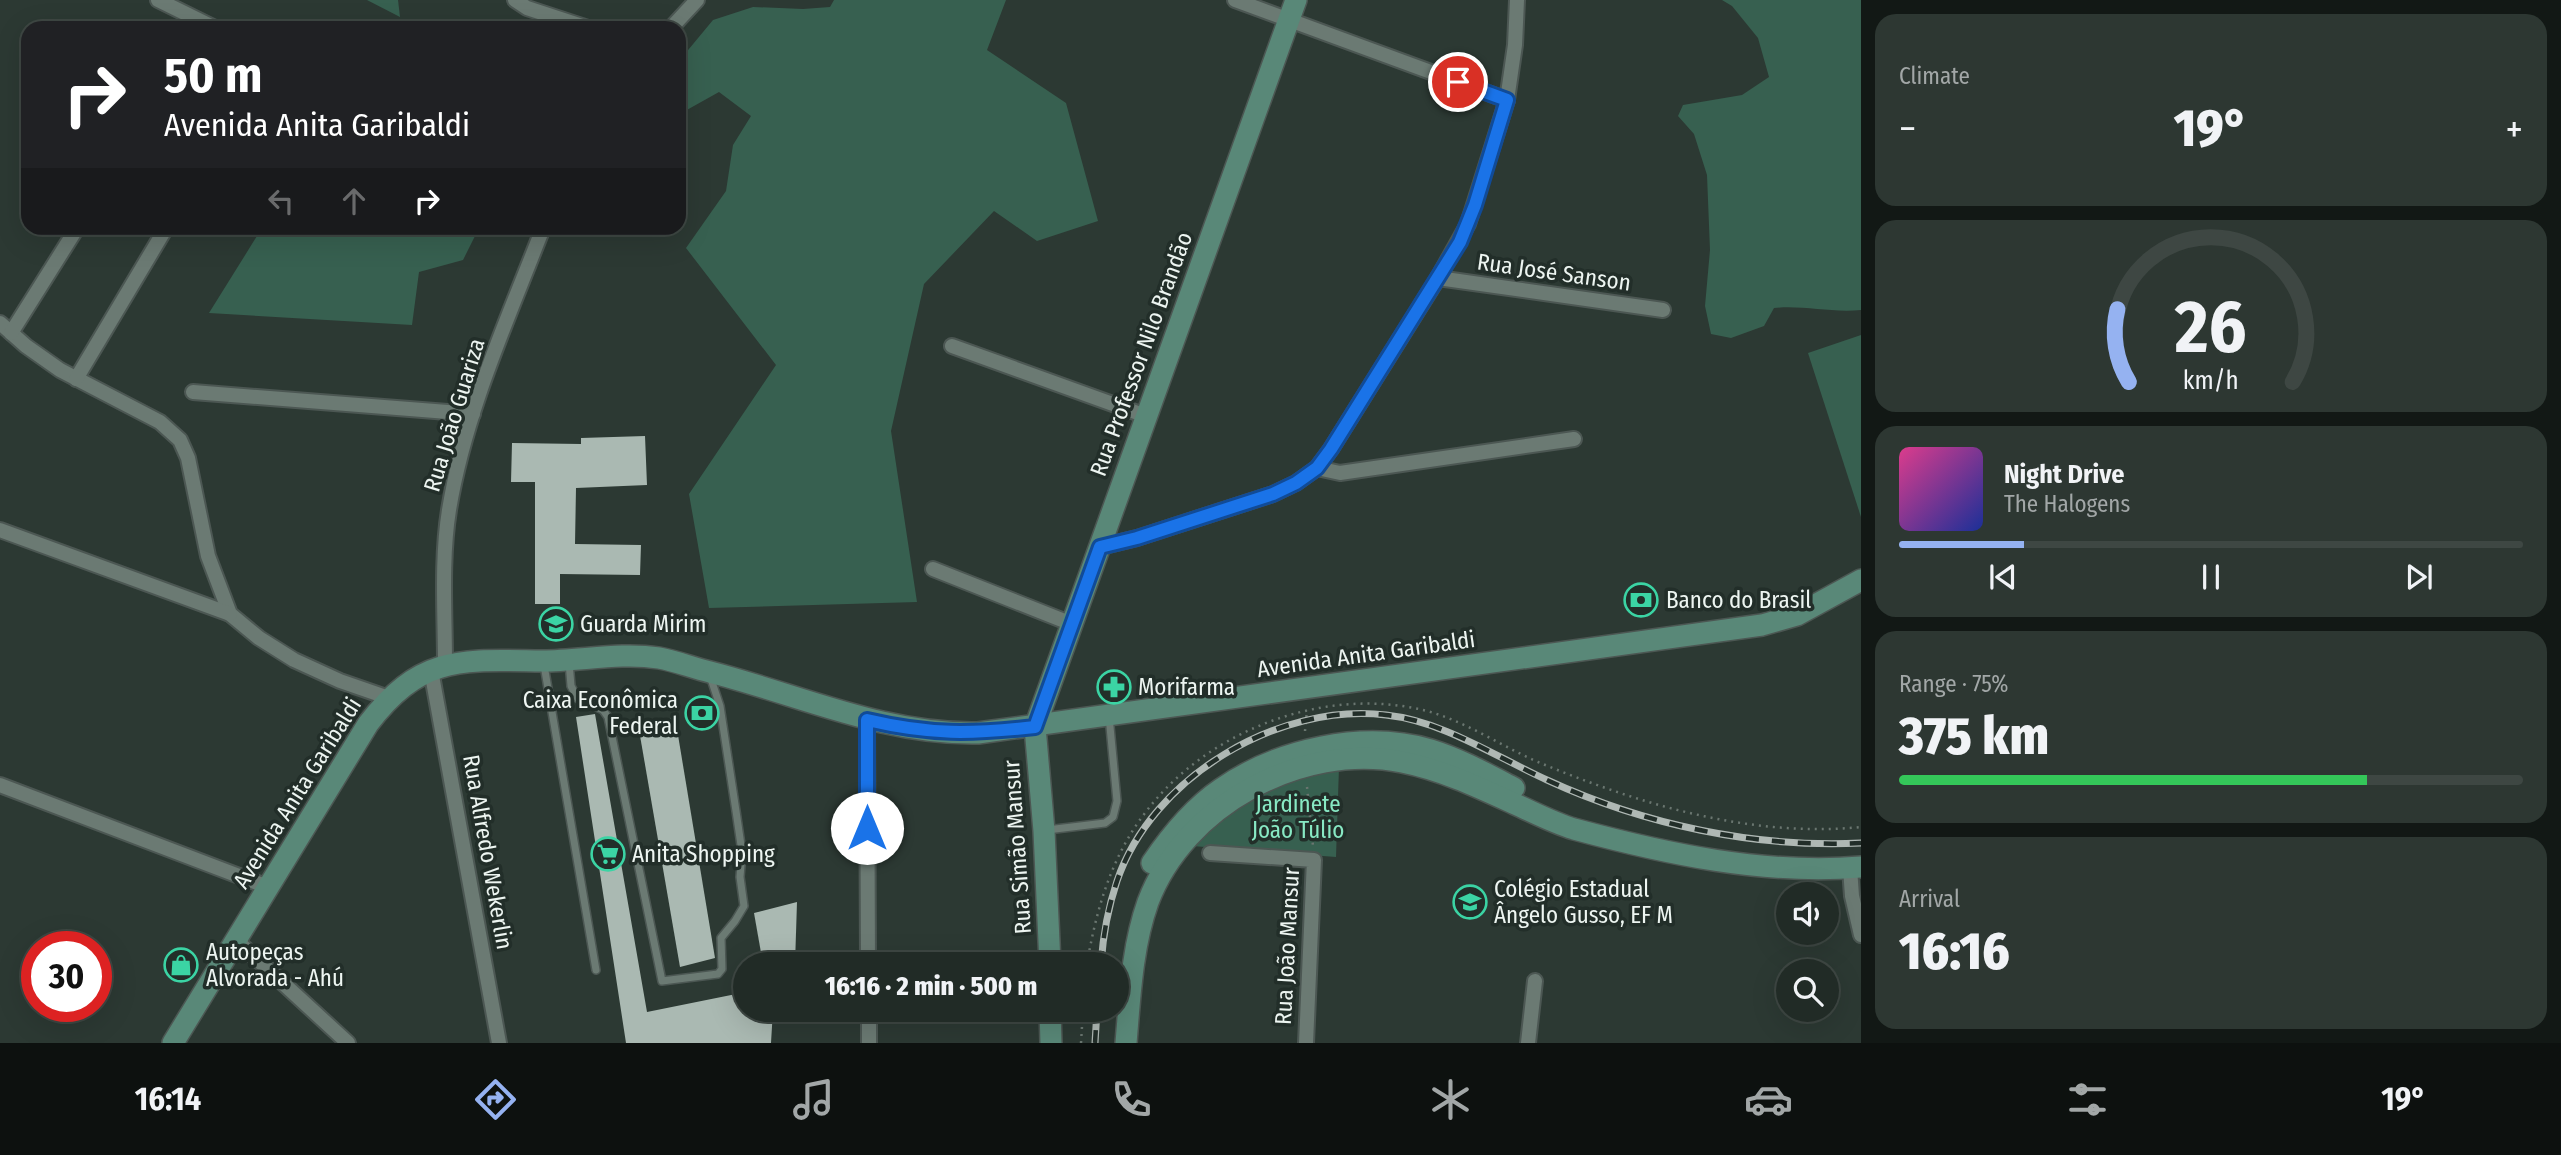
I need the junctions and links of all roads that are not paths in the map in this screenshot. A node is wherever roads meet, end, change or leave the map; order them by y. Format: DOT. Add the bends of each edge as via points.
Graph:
graph roads {
  1 [pos="158,0"];
  2 [pos="515,0"];
  3 [pos="697,0"];
  4 [pos="1235,0"];
  5 [pos="1517,0"];
  6 [pos="1292,10"];
  7 [pos="201,21"];
  8 [pos="567,21"];
  9 [pos="678,21"];
  10 [pos="1507,100"];
  11 [pos="73,235"];
  12 [pos="162,235"];
  13 [pos="540,235"];
  14 [pos="1438,278"];
  15 [pos="1663,310"];
  16 [pos="0,323"];
  17 [pos="11,334"];
  18 [pos="952,346"];
  19 [pos="76,379"];
  20 [pos="193,392"];
  21 [pos="473,414"];
  22 [pos="1146,416"];
  23 [pos="1574,439"];
  24 [pos="1317,468"];
  25 [pos="0,530"];
  26 [pos="1100,547"];
  27 [pos="933,569"];
  28 [pos="1861,580"];
  29 [pos="230,614"];
  30 [pos="1072,624"];
  31 [pos="544,661"];
  32 [pos="569,661"];
  33 [pos="438,667"];
  34 [pos="709,672"];
  35 [pos="389,698"];
  36 [pos="1109,716"];
  37 [pos="867,720"];
  38 [pos="1035,727"];
  39 [pos="0,785"];
  40 [pos="1044,831"];
  41 [pos="1609,836"];
  42 [pos="1210,853"];
  43 [pos="1855,868"];
  44 [pos="268,887"];
  45 [pos="1861,935"];
  46 [pos="236,940"];
  47 [pos="868,952"];
  48 [pos="1049,952"];
  49 [pos="1121,952"];
  50 [pos="596,970"];
  51 [pos="1535,981"];
  52 [pos="869,1022"];
  53 [pos="1050,1022"];
  54 [pos="1115,1022"];
  55 [pos="173,1043"];
  56 [pos="348,1043"];
  57 [pos="499,1043"];
  58 [pos="869,1043"];
  59 [pos="1051,1043"];
  60 [pos="1113,1043"];
  61 [pos="1126,1043"];
  62 [pos="1306,1043"];
  63 [pos="1528,1043"];
  1 -- 7 [label="street"];
  2 -- 8 [label="street"];
  3 -- 9 [label="street"];
  4 -- 6 [label="street"];
  5 -- 10 [label="street"];
  6 -- 10 [label="street"];
  6 -- 22 [label="main road, Rua Professor Nilo Brandão"];
  10 -- 14 [label="street" via="1468,224"];
  11 -- 17 [label="street"];
  12 -- 19 [label="street"];
  13 -- 21 [label="street, Rua João Guariza"];
  14 -- 15 [label="street, Rua José Sanson"];
  14 -- 24 [label="street"];
  16 -- 17 [label="street"];
  17 -- 19 [label="street"];
  18 -- 22 [label="street"];
  19 -- 29 [label="street" via="160,422 180,440 188,458 208,556"];
  20 -- 21 [label="street"];
  21 -- 33 [label="street, Rua João Guariza" via="447,531"];
  22 -- 26 [label="main road, Rua Professor Nilo Brandão"];
  23 -- 24 [label="street" via="1340,473"];
  24 -- 26 [label="street" via="1254,502"];
  25 -- 29 [label="street"];
  26 -- 30 [label="main road, Rua Professor Nilo Brandão"];
  27 -- 30 [label="street"];
  28 -- 36 [label="main road, Avenida Anita Garibaldi" via="1797,615 1762,625"];
  29 -- 35 [label="street" via="294,660"];
  30 -- 38 [label="main road, Rua Professor Nilo Brandão"];
  31 -- 32 [label="main road, Avenida Anita Garibaldi"];
  31 -- 33 [label="main road, Avenida Anita Garibaldi" via="473,660"];
  31 -- 50 [label="lane"];
  32 -- 34 [label="main road, Avenida Anita Garibaldi" via="636,656"];
  32 -- 34 [label="lane" via="571,685 578,699 608,717 662,981 718,974 722,969 720,938 744,906 736,811 720,706"];
  33 -- 35 [label="main road, Avenida Anita Garibaldi"];
  33 -- 57 [label="street, Rua Alfredo Wekerlin"];
  34 -- 37 [label="main road, Avenida Anita Garibaldi"];
  35 -- 44 [label="main road, Avenida Anita Garibaldi"];
  36 -- 38 [label="main road, Avenida Anita Garibaldi"];
  36 -- 40 [label="lane" via="1117,801 1113,817 1105,823"];
  37 -- 38 [label="main road, Avenida Anita Garibaldi" via="951,733"];
  37 -- 47 [label="street"];
  38 -- 40 [label="main road, Rua Simão Mansur"];
  39 -- 44 [label="street"];
  40 -- 48 [label="main road, Rua Simão Mansur"];
  41 -- 43 [label="main road" via="1738,864"];
  41 -- 49 [label="main road" via="1428,750 1396,744 1340,745 1278,759 1220,789 1171,836 1139,888"];
  41 -- 61 [label="main road" via="1551,821 1473,784 1399,761 1345,759 1264,781 1194,831 1163,872 1136,947"];
  42 -- 62 [label="street, Rua João Mansur" via="1314,860"];
  43 -- 45 [label="street" via="1852,896"];
  44 -- 46 [label="main road, Avenida Anita Garibaldi"];
  46 -- 55 [label="main road, Avenida Anita Garibaldi"];
  46 -- 56 [label="street"];
  51 -- 63 [label="street"];
  52 -- 58 [label="street"];
  53 -- 59 [label="main road"];
  54 -- 60 [label="main road"];
}
